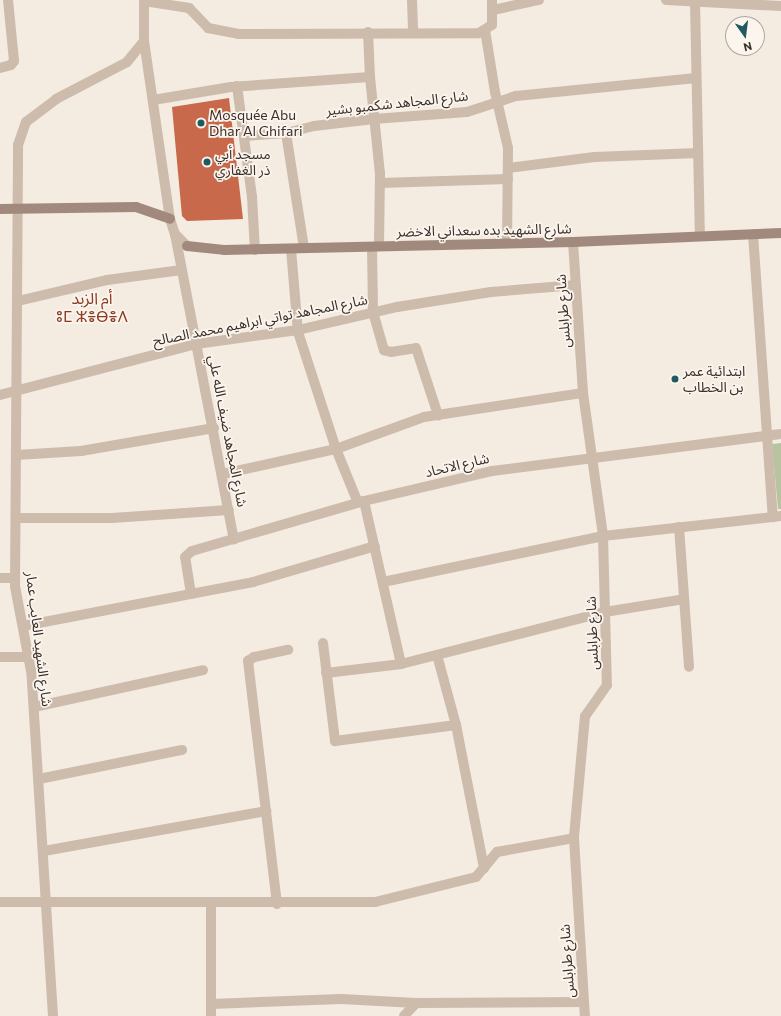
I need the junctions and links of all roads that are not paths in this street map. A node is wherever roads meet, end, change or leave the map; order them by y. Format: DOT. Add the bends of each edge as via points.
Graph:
graph roads {
  1 [pos="8,0"];
  2 [pos="412,0"];
  3 [pos="539,0"];
  4 [pos="666,0"];
  5 [pos="144,1"];
  6 [pos="694,2"];
  7 [pos="492,5"];
  8 [pos="781,6"];
  9 [pos="485,30"];
  10 [pos="368,32"];
  11 [pos="413,33"];
  12 [pos="144,41"];
  13 [pos="0,68"];
  14 [pos="370,77"];
  15 [pos="696,78"];
  16 [pos="237,86"];
  17 [pos="153,100"];
  18 [pos="497,102"];
  19 [pos="374,119"];
  20 [pos="286,133"];
  21 [pos="244,136"];
  22 [pos="698,153"];
  23 [pos="508,168"];
  24 [pos="508,179"];
  25 [pos="380,183"];
  26 [pos="19,207"];
  27 [pos="0,209"];
  28 [pos="170,219"];
  29 [pos="781,233"];
  30 [pos="175,234"];
  31 [pos="753,234"];
  32 [pos="700,236"];
  33 [pos="573,242"];
  34 [pos="507,243"];
  35 [pos="187,246"];
  36 [pos="376,247"];
  37 [pos="304,248"];
  38 [pos="291,249"];
  39 [pos="255,250"];
  40 [pos="181,270"];
  41 [pos="576,285"];
  42 [pos="18,301"];
  43 [pos="373,312"];
  44 [pos="298,330"];
  45 [pos="196,344"];
  46 [pos="17,391"];
  47 [pos="583,393"];
  48 [pos="0,395"];
  49 [pos="438,415"];
  50 [pos="214,428"];
  51 [pos="781,434"];
  52 [pos="766,436"];
  53 [pos="336,449"];
  54 [pos="16,455"];
  55 [pos="593,458"];
  56 [pos="223,474"];
  57 [pos="361,502"];
  58 [pos="229,510"];
  59 [pos="777,516"];
  60 [pos="16,518"];
  61 [pos="679,527"];
  62 [pos="603,536"];
  63 [pos="234,539"];
  64 [pos="375,546"];
  65 [pos="0,578"];
  66 [pos="15,578"];
  67 [pos="383,582"];
  68 [pos="191,594"];
  69 [pos="684,599"];
  70 [pos="605,612"];
  71 [pos="23,626"];
  72 [pos="324,643"];
  73 [pos="288,650"];
  74 [pos="437,655"];
  75 [pos="0,657"];
  76 [pos="29,657"];
  77 [pos="401,664"];
  78 [pos="689,667"];
  79 [pos="202,670"];
  80 [pos="326,673"];
  81 [pos="34,707"];
  82 [pos="456,725"];
  83 [pos="182,750"];
  84 [pos="39,779"];
  85 [pos="266,811"];
  86 [pos="574,838"];
  87 [pos="44,851"];
  88 [pos="484,868"];
  89 [pos="48,901"];
  90 [pos="0,902"];
  91 [pos="211,903"];
  92 [pos="277,904"];
  93 [pos="584,1002"];
  94 [pos="416,1003"];
  95 [pos="211,1004"];
  96 [pos="53,1016"];
  97 [pos="211,1016"];
  98 [pos="404,1016"];
  99 [pos="585,1016"];
  1 -- 13 [label="street" via="14,61 11,65"];
  2 -- 11 [label="street"];
  3 -- 7 [label="street"];
  4 -- 6 [label="street"];
  5 -- 10 [label="street" via="189,8 208,28 238,34"];
  5 -- 12 [label="street, شارع المجاهد ضيف الله علي"];
  6 -- 8 [label="street"];
  6 -- 15 [label="street"];
  7 -- 9 [label="street" via="492,24"];
  9 -- 11 [label="street" via="479,33"];
  9 -- 18 [label="street"];
  10 -- 11 [label="street"];
  10 -- 14 [label="street"];
  12 -- 17 [label="street, شارع المجاهد ضيف الله علي"];
  12 -- 26 [label="street, شارع الشهيد العايب عمار" via="126,62 56,99 26,122 18,145"];
  14 -- 16 [label="street"];
  14 -- 19 [label="street"];
  15 -- 18 [label="street, شارع المجاهد شكمبو بشير" via="516,96"];
  15 -- 22 [label="street"];
  16 -- 17 [label="street"];
  16 -- 21 [label="street"];
  17 -- 28 [label="street, شارع المجاهد ضيف الله علي"];
  18 -- 19 [label="street, شارع المجاهد شكمبو بشير" via="467,112"];
  18 -- 23 [label="street" via="508,148"];
  19 -- 20 [label="street, شارع المجاهد شكمبو بشير" via="314,126"];
  19 -- 25 [label="street"];
  20 -- 21 [label="street, شارع المجاهد شكمبو بشير"];
  20 -- 37 [label="street"];
  21 -- 39 [label="street" via="252,197"];
  22 -- 23 [label="street" via="594,157"];
  22 -- 32 [label="street"];
  23 -- 24 [label="street"];
  24 -- 25 [label="street"];
  24 -- 34 [label="street"];
  25 -- 36 [label="street"];
  26 -- 27 [label="main road"];
  26 -- 28 [label="main road" via="136,207"];
  26 -- 42 [label="street, شارع الشهيد العايب عمار"];
  28 -- 30 [label="street, شارع المجاهد ضيف الله علي"];
  29 -- 31 [label="main road, شارع الشهيد بده سعداني الاخضر"];
  30 -- 35 [label="street"];
  30 -- 40 [label="street, شارع المجاهد ضيف الله علي"];
  31 -- 32 [label="main road, شارع الشهيد بده سعداني الاخضر"];
  31 -- 52 [label="street"];
  32 -- 33 [label="main road, شارع الشهيد بده سعداني الاخضر"];
  33 -- 34 [label="main road, شارع الشهيد بده سعداني الاخضر"];
  33 -- 41 [label="street, شارع طرابلس"];
  34 -- 36 [label="main road, شارع الشهيد بده سعداني الاخضر"];
  35 -- 39 [label="main road, شارع الشهيد بده سعداني الاخضر"];
  36 -- 37 [label="main road, شارع الشهيد بده سعداني الاخضر"];
  36 -- 43 [label="street"];
  37 -- 38 [label="main road, شارع الشهيد بده سعداني الاخضر"];
  38 -- 39 [label="main road, شارع الشهيد بده سعداني الاخضر"];
  38 -- 44 [label="street"];
  40 -- 42 [label="street" via="107,280"];
  40 -- 45 [label="street, شارع المجاهد ضيف الله علي"];
  41 -- 43 [label="street, شارع المجاهد تواتي ابراهيم محمد الصالح" via="491,292"];
  41 -- 47 [label="street, شارع طرابلس"];
  42 -- 46 [label="street, شارع الشهيد العايب عمار"];
  43 -- 44 [label="street, شارع المجاهد تواتي ابراهيم محمد الصالح"];
  43 -- 49 [label="street" via="384,350 391,352 413,347 419,351"];
  44 -- 45 [label="street, شارع المجاهد تواتي ابراهيم محمد الصالح"];
  44 -- 53 [label="street"];
  45 -- 46 [label="street, شارع المجاهد تواتي ابراهيم محمد الصالح"];
  45 -- 50 [label="street, شارع المجاهد ضيف الله علي"];
  46 -- 48 [label="street, شارع المجاهد تواتي ابراهيم محمد الصالح"];
  46 -- 54 [label="street, شارع الشهيد العايب عمار"];
  47 -- 49 [label="street"];
  47 -- 55 [label="street, شارع طرابلس"];
  49 -- 53 [label="street" via="373,434"];
  50 -- 54 [label="street" via="80,451"];
  50 -- 56 [label="street, شارع المجاهد ضيف الله علي"];
  51 -- 52 [label="street, شارع الاتحاد"];
  52 -- 55 [label="street, شارع الاتحاد"];
  52 -- 59 [label="street"];
  53 -- 56 [label="street"];
  53 -- 57 [label="street"];
  54 -- 60 [label="street, شارع الشهيد العايب عمار"];
  55 -- 57 [label="street, شارع الاتحاد" via="492,471"];
  55 -- 62 [label="street, شارع طرابلس"];
  56 -- 58 [label="street, شارع المجاهد ضيف الله علي"];
  57 -- 63 [label="street, شارع الاتحاد"];
  57 -- 64 [label="street"];
  58 -- 60 [label="street" via="112,518"];
  58 -- 63 [label="street, شارع المجاهد ضيف الله علي"];
  59 -- 61 [label="street"];
  60 -- 66 [label="street, شارع الشهيد العايب عمار"];
  61 -- 62 [label="street"];
  61 -- 69 [label="street"];
  62 -- 67 [label="street"];
  62 -- 70 [label="street, شارع طرابلس"];
  63 -- 68 [label="street, شارع الاتحاد" via="185,557"];
  64 -- 67 [label="street"];
  64 -- 68 [label="street" via="253,582"];
  65 -- 66 [label="street"];
  66 -- 71 [label="street, شارع الشهيد العايب عمار"];
  67 -- 77 [label="street"];
  68 -- 71 [label="street"];
  69 -- 70 [label="street"];
  69 -- 78 [label="street"];
  70 -- 74 [label="street"];
  70 -- 86 [label="street, شارع طرابلس" via="607,685 585,716"];
  71 -- 76 [label="street, شارع الشهيد العايب عمار"];
  72 -- 80 [label="street"];
  73 -- 85 [label="street" via="254,657 248,661"];
  74 -- 77 [label="street"];
  74 -- 82 [label="street"];
  75 -- 76 [label="street"];
  76 -- 81 [label="street, شارع الشهيد العايب عمار"];
  77 -- 80 [label="street"];
  79 -- 81 [label="street"];
  80 -- 82 [label="street" via="333,738 337,743"];
  81 -- 84 [label="street, شارع الشهيد العايب عمار"];
  82 -- 88 [label="street"];
  83 -- 84 [label="street"];
  84 -- 87 [label="street, شارع الشهيد العايب عمار"];
  85 -- 87 [label="street"];
  85 -- 92 [label="street"];
  86 -- 88 [label="street" via="497,852"];
  86 -- 93 [label="street, شارع طرابلس"];
  87 -- 89 [label="street, شارع الشهيد العايب عمار"];
  88 -- 92 [label="street" via="476,877 375,902"];
  89 -- 90 [label="street"];
  89 -- 91 [label="street"];
  89 -- 96 [label="street, شارع الشهيد العايب عمار"];
  91 -- 92 [label="street"];
  91 -- 95 [label="street"];
  93 -- 94 [label="street"];
  93 -- 99 [label="street, شارع طرابلس"];
  94 -- 95 [label="street" via="341,999"];
  94 -- 98 [label="street"];
  95 -- 97 [label="street"];
}
